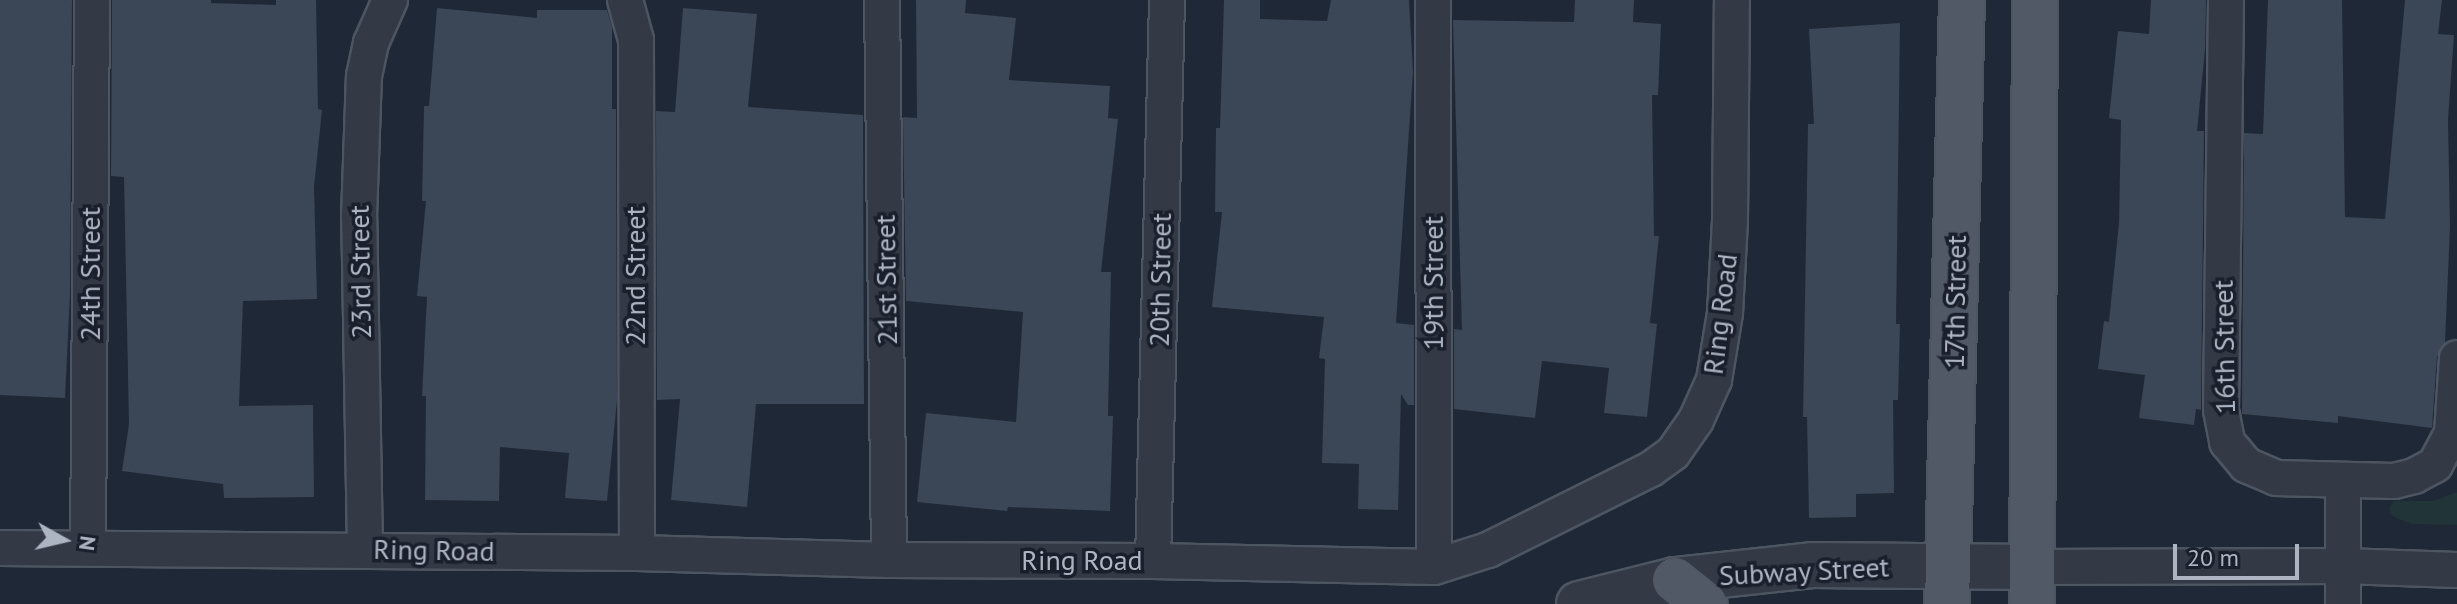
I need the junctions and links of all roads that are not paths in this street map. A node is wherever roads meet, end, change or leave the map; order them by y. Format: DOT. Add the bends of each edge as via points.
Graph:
graph roads {
  1 [pos="92,0"];
  2 [pos="390,0"];
  3 [pos="625,0"];
  4 [pos="882,0"];
  5 [pos="1167,0"];
  6 [pos="1433,0"];
  7 [pos="1732,0"];
  8 [pos="1962,0"];
  9 [pos="2035,0"];
  10 [pos="2226,0"];
  11 [pos="2457,358"];
  12 [pos="2343,481"];
  13 [pos="0,548"];
  14 [pos="88,548"];
  15 [pos="365,549"];
  16 [pos="637,553"];
  17 [pos="889,560"];
  18 [pos="1153,561"];
  19 [pos="2343,566"];
  20 [pos="1434,567"];
  21 [pos="2457,570"];
  22 [pos="1948,584"];
  23 [pos="2032,586"];
  24 [pos="1690,592"];
  25 [pos="1579,604"];
  26 [pos="2343,604"];
  1 -- 14 [label="street, 24th Street"];
  2 -- 15 [label="street, 23rd Street" via="371,43 364,76 359,217"];
  3 -- 16 [label="street, 22nd Street" via="636,40"];
  4 -- 17 [label="street, 21st Street"];
  5 -- 18 [label="street, 20th Street"];
  6 -- 20 [label="street, 19th Street"];
  7 -- 20 [label="street, Ring Road" via="1725,313 1714,380 1696,420 1673,453 1651,469 1488,550"];
  8 -- 22 [label="main road, 17th Street"];
  9 -- 23 [label="main road"];
  10 -- 12 [label="street, 16th Street" via="2221,410 2227,442 2260,473"];
  11 -- 12 [label="street, 16th Street" via="2452,433 2435,465 2394,481"];
  12 -- 19 [label="street"];
  13 -- 14 [label="street, Ring Road"];
  14 -- 15 [label="street, Ring Road"];
  15 -- 16 [label="street, Ring Road"];
  16 -- 17 [label="street, Ring Road"];
  17 -- 18 [label="street, Ring Road"];
  18 -- 20 [label="street, Ring Road"];
  19 -- 21 [label="street"];
  19 -- 23 [label="street"];
  19 -- 26 [label="street"];
  22 -- 23 [label="street, Subway Street"];
  22 -- 24 [label="street, Subway Street" via="1812,565"];
  24 -- 25 [label="street, Subway Street"];
}
